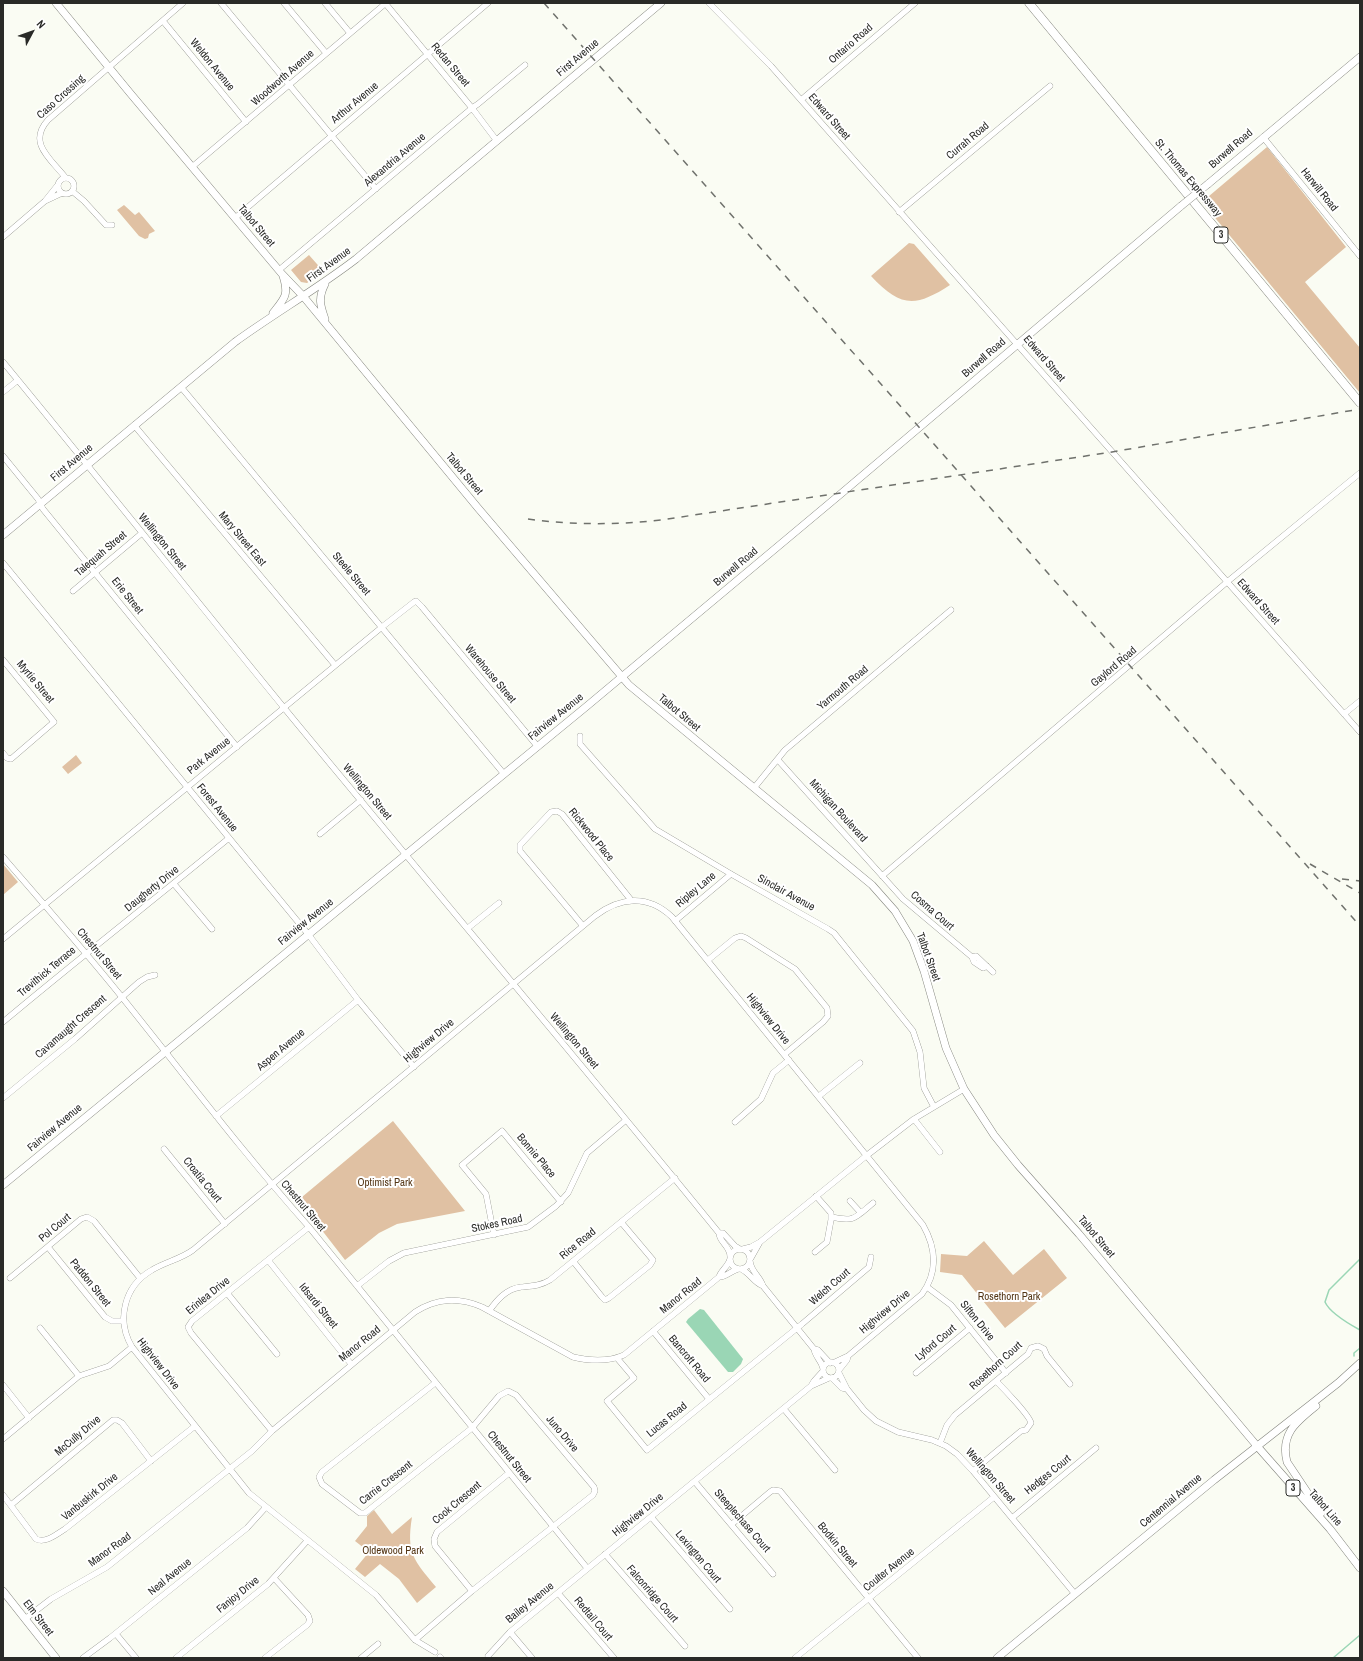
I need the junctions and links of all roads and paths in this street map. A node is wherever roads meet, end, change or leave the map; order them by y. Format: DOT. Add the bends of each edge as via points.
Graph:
graph roads {
  1 [pos="56,3"];
  2 [pos="184,3"];
  3 [pos="221,3"];
  4 [pos="284,3"];
  5 [pos="325,3"];
  6 [pos="386,3"];
  7 [pos="488,3"];
  8 [pos="661,3"];
  9 [pos="709,3"];
  10 [pos="915,3"];
  11 [pos="1025,3"];
  12 [pos="1029,3"];
  13 [pos="163,21"];
  14 [pos="350,33"];
  15 [pos="326,53"];
  16 [pos="428,54"];
  17 [pos="1360,57"];
  18 [pos="525,65"];
  19 [pos="1081,66"];
  20 [pos="110,68"];
  21 [pos="289,85"];
  22 [pos="1050,86"];
  23 [pos="801,100"];
  24 [pos="472,108"];
  25 [pos="246,122"];
  26 [pos="332,136"];
  27 [pos="1263,137"];
  28 [pos="497,141"];
  29 [pos="192,167"];
  30 [pos="61,181"];
  31 [pos="376,189"];
  32 [pos="72,191"];
  33 [pos="62,193"];
  34 [pos="45,201"];
  35 [pos="899,212"];
  36 [pos="235,218"];
  37 [pos="112,226"];
  38 [pos="3,236"];
  39 [pos="1360,256"];
  40 [pos="280,272"];
  41 [pos="327,282"];
  42 [pos="303,296"];
  43 [pos="270,318"];
  44 [pos="327,325"];
  45 [pos="1017,344"];
  46 [pos="3,362"];
  47 [pos="18,380"];
  48 [pos="181,387"];
  49 [pos="3,392"];
  50 [pos="1360,403"];
  51 [pos="134,425"];
  52 [pos="3,456"];
  53 [pos="88,464"];
  54 [pos="1360,473"];
  55 [pos="39,505"];
  56 [pos="142,533"];
  57 [pos="3,535"];
  58 [pos="3,563"];
  59 [pos="94,572"];
  60 [pos="1227,582"];
  61 [pos="72,591"];
  62 [pos="951,610"];
  63 [pos="428,614"];
  64 [pos="382,626"];
  65 [pos="3,660"];
  66 [pos="335,665"];
  67 [pos="622,677"];
  68 [pos="1360,701"];
  69 [pos="284,708"];
  70 [pos="1344,714"];
  71 [pos="1360,732"];
  72 [pos="580,736"];
  73 [pos="237,746"];
  74 [pos="538,746"];
  75 [pos="3,753"];
  76 [pos="778,760"];
  77 [pos="504,774"];
  78 [pos="188,787"];
  79 [pos="754,788"];
  80 [pos="361,800"];
  81 [pos="320,834"];
  82 [pos="229,838"];
  83 [pos="407,854"];
  84 [pos="3,857"];
  85 [pos="731,874"];
  86 [pos="882,876"];
  87 [pos="174,884"];
  88 [pos="631,900"];
  89 [pos="499,903"];
  90 [pos="45,905"];
  91 [pos="675,921"];
  92 [pos="583,926"];
  93 [pos="468,928"];
  94 [pos="212,929"];
  95 [pos="308,934"];
  96 [pos="3,939"];
  97 [pos="85,953"];
  98 [pos="708,960"];
  99 [pos="993,972"];
  100 [pos="156,975"];
  101 [pos="514,984"];
  102 [pos="121,996"];
  103 [pos="358,1000"];
  104 [pos="3,1022"];
  105 [pos="164,1052"];
  106 [pos="784,1054"];
  107 [pos="789,1060"];
  108 [pos="860,1063"];
  109 [pos="414,1067"];
  110 [pos="964,1089"];
  111 [pos="819,1096"];
  112 [pos="3,1098"];
  113 [pos="934,1107"];
  114 [pos="216,1116"];
  115 [pos="914,1119"];
  116 [pos="626,1120"];
  117 [pos="735,1122"];
  118 [pos="164,1149"];
  119 [pos="940,1152"];
  120 [pos="866,1156"];
  121 [pos="675,1178"];
  122 [pos="3,1185"];
  123 [pos="272,1185"];
  124 [pos="816,1196"];
  125 [pos="850,1201"];
  126 [pos="561,1202"];
  127 [pos="873,1203"];
  128 [pos="861,1213"];
  129 [pos="831,1217"];
  130 [pos="621,1222"];
  131 [pos="225,1224"];
  132 [pos="309,1227"];
  133 [pos="719,1233"];
  134 [pos="494,1235"];
  135 [pos="760,1242"];
  136 [pos="48,1247"];
  137 [pos="741,1249"];
  138 [pos="815,1252"];
  139 [pos="871,1257"];
  140 [pos="730,1258"];
  141 [pos="268,1260"];
  142 [pos="750,1260"];
  143 [pos="573,1261"];
  144 [pos="739,1269"];
  145 [pos="719,1277"];
  146 [pos="10,1278"];
  147 [pos="140,1278"];
  148 [pos="357,1286"];
  149 [pos="763,1286"];
  150 [pos="927,1287"];
  151 [pos="228,1293"];
  152 [pos="489,1311"];
  153 [pos="123,1322"];
  154 [pos="40,1328"];
  155 [pos="797,1328"];
  156 [pos="970,1328"];
  157 [pos="393,1330"];
  158 [pos="653,1331"];
  159 [pos="132,1347"];
  160 [pos="814,1349"];
  161 [pos="277,1354"];
  162 [pos="848,1356"];
  163 [pos="617,1358"];
  164 [pos="831,1363"];
  165 [pos="1360,1363"];
  166 [pos="352,1364"];
  167 [pos="823,1370"];
  168 [pos="839,1371"];
  169 [pos="916,1373"];
  170 [pos="1006,1373"];
  171 [pos="79,1376"];
  172 [pos="830,1378"];
  173 [pos="996,1381"];
  174 [pos="435,1383"];
  175 [pos="1338,1383"];
  176 [pos="1070,1384"];
  177 [pos="3,1385"];
  178 [pos="811,1386"];
  179 [pos="847,1390"];
  180 [pos="709,1399"];
  181 [pos="784,1409"];
  182 [pos="29,1418"];
  183 [pos="195,1426"];
  184 [pos="472,1428"];
  185 [pos="272,1432"];
  186 [pos="3,1439"];
  187 [pos="940,1443"];
  188 [pos="1257,1446"];
  189 [pos="1096,1448"];
  190 [pos="151,1461"];
  191 [pos="230,1469"];
  192 [pos="835,1470"];
  193 [pos="973,1471"];
  194 [pos="509,1473"];
  195 [pos="695,1482"];
  196 [pos="3,1495"];
  197 [pos="994,1497"];
  198 [pos="11,1505"];
  199 [pos="266,1507"];
  200 [pos="652,1518"];
  201 [pos="1012,1518"];
  202 [pos="732,1524"];
  203 [pos="553,1526"];
  204 [pos="1330,1529"];
  205 [pos="307,1541"];
  206 [pos="605,1554"];
  207 [pos="587,1568"];
  208 [pos="1360,1568"];
  209 [pos="773,1574"];
  210 [pos="274,1578"];
  211 [pos="3,1591"];
  212 [pos="472,1591"];
  213 [pos="558,1593"];
  214 [pos="1075,1594"];
  215 [pos="869,1599"];
  216 [pos="730,1609"];
  217 [pos="25,1619"];
  218 [pos="510,1632"];
  219 [pos="116,1634"];
  220 [pos="415,1640"];
  221 [pos="378,1644"];
  222 [pos="685,1646"];
  223 [pos="435,1652"];
  224 [pos="488,1656"];
  225 [pos="56,1658"];
  226 [pos="83,1658"];
  227 [pos="136,1658"];
  228 [pos="176,1658"];
  229 [pos="265,1658"];
  230 [pos="360,1658"];
  231 [pos="532,1658"];
  232 [pos="614,1658"];
  233 [pos="795,1658"];
  234 [pos="918,1658"];
  235 [pos="998,1658"];
  1 -- 20 [label="main road, Talbot Street"];
  2 -- 13 [label="street, Caso Crossing"];
  3 -- 21 [label="street"];
  4 -- 15 [label="street"];
  5 -- 14 [label="street"];
  6 -- 14 [label="street, Woodworth Avenue"];
  6 -- 16 [label="street, Redan Street"];
  7 -- 16 [label="street, Arthur Avenue"];
  8 -- 28 [label="main road, First Avenue"];
  9 -- 23 [label="street, Edward Street"];
  10 -- 23 [label="street, Ontario Road"];
  11 -- 19 [label="highway"];
  12 -- 19 [label="highway, St. Thomas Expressway / 3"];
  13 -- 20 [label="street, Caso Crossing"];
  13 -- 25 [label="street, Weldon Avenue"];
  14 -- 15 [label="street, Woodworth Avenue"];
  15 -- 21 [label="street, Woodworth Avenue"];
  16 -- 24 [label="street, Redan Street"];
  16 -- 26 [label="street, Arthur Avenue"];
  17 -- 27 [label="main road, Burwell Road"];
  18 -- 24 [label="street, Alexandria Avenue"];
  19 -- 50 [label="highway, St. Thomas Expressway / 3"];
  20 -- 29 [label="main road, Talbot Street"];
  20 -- 30 [label="street, Caso Crossing" via="42,126 39,136 41,147 56,166"];
  21 -- 25 [label="street, Woodworth Avenue"];
  21 -- 26 [label="street"];
  22 -- 35 [label="street, Currah Road"];
  23 -- 35 [label="street, Edward Street"];
  24 -- 28 [label="street, Redan Street"];
  24 -- 31 [label="street, Alexandria Avenue"];
  25 -- 29 [label="street, Woodworth Avenue"];
  26 -- 31 [label="street"];
  26 -- 36 [label="street, Arthur Avenue"];
  27 -- 39 [label="street, Harwill Road"];
  27 -- 45 [label="main road, Burwell Road, bridge"];
  28 -- 41 [label="main road, First Avenue"];
  29 -- 36 [label="main road, Talbot Street"];
  30 -- 32 [label="street, Caso Crossing" via="71,179 74,183"];
  30 -- 33 [label="street, Caso Crossing" via="58,190"];
  30 -- 34 [label="street"];
  31 -- 40 [label="street, Alexandria Avenue"];
  32 -- 33 [label="street" via="68,194"];
  32 -- 37 [label="street" via="106,225"];
  33 -- 34 [label="street"];
  34 -- 38 [label="street"];
  35 -- 45 [label="street, Edward Street"];
  36 -- 40 [label="main road, Talbot Street"];
  40 -- 42 [label="main road, Talbot Street"];
  40 -- 43 [label="main road" via="286,288 285,297"];
  41 -- 42 [label="main road, First Avenue"];
  41 -- 44 [label="main road" via="320,293 320,307"];
  42 -- 43 [label="main road, First Avenue"];
  42 -- 44 [label="main road, Talbot Street"];
  43 -- 48 [label="main road, First Avenue" via="235,342"];
  44 -- 67 [label="main road, Talbot Street"];
  45 -- 60 [label="street, Edward Street"];
  45 -- 67 [label="main road, Burwell Road"];
  46 -- 47 [label="street, Wellington Street"];
  47 -- 49 [label="street"];
  47 -- 53 [label="street, Wellington Street"];
  48 -- 51 [label="main road, First Avenue"];
  48 -- 64 [label="street, Steele Street"];
  51 -- 53 [label="main road, First Avenue"];
  51 -- 66 [label="street, Mary Street East"];
  52 -- 55 [label="street, Erie Street" via="38,499"];
  53 -- 55 [label="main road, First Avenue"];
  53 -- 56 [label="street, Wellington Street"];
  54 -- 60 [label="street, Gaylord Road"];
  55 -- 57 [label="main road, First Avenue"];
  55 -- 59 [label="street, Erie Street"];
  56 -- 59 [label="street, Talequah Street"];
  56 -- 69 [label="street, Wellington Street"];
  58 -- 78 [label="street, Forest Avenue"];
  59 -- 61 [label="street, Talequah Street"];
  59 -- 73 [label="street, Erie Street"];
  60 -- 70 [label="street, Edward Street"];
  60 -- 86 [label="street, Gaylord Road"];
  62 -- 76 [label="street, Yarmouth Road" via="785,750"];
  63 -- 64 [label="street, Park Avenue" via="416,601"];
  63 -- 74 [label="street, Warehouse Street"];
  64 -- 66 [label="street, Park Avenue"];
  64 -- 77 [label="street, Steele Street"];
  65 -- 75 [label="street, Myrtie Street" via="54,722 13,758 10,759"];
  66 -- 69 [label="street, Park Avenue"];
  67 -- 74 [label="main road, Fairview Avenue"];
  67 -- 79 [label="main road, Talbot Street"];
  68 -- 70 [label="street"];
  69 -- 73 [label="street, Park Avenue"];
  69 -- 80 [label="street, Wellington Street"];
  70 -- 71 [label="street, Edward Street"];
  72 -- 85 [label="street, Sinclair Avenue" via="580,744 655,829"];
  73 -- 78 [label="street, Park Avenue"];
  74 -- 77 [label="main road, Fairview Avenue"];
  76 -- 79 [label="street, Yarmouth Road"];
  76 -- 86 [label="street, Michigan Boulevard"];
  77 -- 83 [label="main road, Fairview Avenue"];
  78 -- 82 [label="street, Forest Avenue"];
  78 -- 90 [label="street, Park Avenue"];
  79 -- 110 [label="main road, Talbot Street" via="872,885 884,898 907,931 924,970 946,1048"];
  80 -- 81 [label="street"];
  80 -- 83 [label="street, Wellington Street"];
  82 -- 87 [label="street, Daugherty Drive"];
  82 -- 95 [label="street, Forest Avenue"];
  83 -- 93 [label="street, Wellington Street"];
  83 -- 95 [label="main road, Fairview Avenue"];
  84 -- 90 [label="street, Chestnut Street"];
  85 -- 91 [label="street, Ripley Lane"];
  85 -- 113 [label="street, Sinclair Avenue" via="834,933 913,1031 920,1052 924,1088"];
  86 -- 99 [label="street, Cosma Court" via="919,914 972,957 976,956"];
  87 -- 94 [label="street"];
  87 -- 97 [label="street, Daugherty Drive"];
  88 -- 91 [label="street, Highview Drive" via="656,906"];
  88 -- 92 [label="street, Highview Drive" via="608,907"];
  88 -- 92 [label="street, Rickwood Place" via="562,814 557,811 551,812 520,845 520,851"];
  89 -- 93 [label="street"];
  90 -- 96 [label="street, Park Avenue"];
  90 -- 97 [label="street, Chestnut Street"];
  91 -- 98 [label="street, Highview Drive"];
  92 -- 101 [label="street, Highview Drive"];
  93 -- 101 [label="street, Wellington Street"];
  95 -- 103 [label="street, Forest Avenue"];
  95 -- 105 [label="main road, Fairview Avenue"];
  97 -- 102 [label="street, Chestnut Street"];
  97 -- 104 [label="street, Trevithick Terrace"];
  98 -- 106 [label="street, Highview Drive"];
  98 -- 106 [label="street" via="735,938 746,938 797,971 827,1008 828,1016 823,1022"];
  100 -- 102 [label="street, Cavamaught Crescent" via="143,979"];
  101 -- 109 [label="street, Highview Drive"];
  101 -- 116 [label="street, Wellington Street"];
  102 -- 105 [label="street, Chestnut Street"];
  102 -- 112 [label="street, Cavamaught Crescent" via="75,1039"];
  103 -- 109 [label="street, Forest Avenue"];
  103 -- 114 [label="street, Aspen Avenue"];
  105 -- 114 [label="street, Chestnut Street"];
  105 -- 122 [label="main road, Fairview Avenue"];
  106 -- 107 [label="street, Highview Drive"];
  107 -- 111 [label="street, Highview Drive"];
  107 -- 117 [label="street" via="773,1073 761,1099"];
  108 -- 111 [label="street"];
  109 -- 123 [label="street, Highview Drive"];
  110 -- 113 [label="street"];
  110 -- 188 [label="main road, Talbot Street" via="1006,1150"];
  111 -- 120 [label="street, Highview Drive"];
  113 -- 115 [label="street"];
  114 -- 123 [label="street, Chestnut Street"];
  115 -- 119 [label="street"];
  115 -- 120 [label="street"];
  116 -- 121 [label="street, Wellington Street"];
  116 -- 126 [label="street, Stokes Road" via="587,1153"];
  118 -- 131 [label="street, Croatia Court"];
  120 -- 124 [label="street"];
  120 -- 150 [label="street, Highview Drive" via="924,1225 930,1237 934,1262"];
  121 -- 130 [label="street, Rice Road"];
  121 -- 133 [label="street, Wellington Street"];
  123 -- 131 [label="street, Highview Drive"];
  123 -- 132 [label="street, Chestnut Street"];
  124 -- 129 [label="street" via="831,1213"];
  124 -- 135 [label="street"];
  125 -- 128 [label="street"];
  126 -- 134 [label="street, Stokes Road" via="528,1227"];
  126 -- 134 [label="street, Bonnie Place" via="502,1132 462,1165 486,1194"];
  127 -- 128 [label="street"];
  128 -- 129 [label="street" via="850,1220"];
  129 -- 138 [label="street" via="826,1242"];
  130 -- 143 [label="street, Rice Road"];
  130 -- 143 [label="street" via="653,1260 650,1265 605,1300"];
  131 -- 147 [label="street, Highview Drive" via="190,1252 156,1267"];
  132 -- 141 [label="street, Erinlea Drive"];
  132 -- 148 [label="street, Chestnut Street"];
  133 -- 137 [label="street, Wellington Street" via="723,1233"];
  133 -- 140 [label="street, Wellington Street" via="730,1250"];
  134 -- 148 [label="street, Stokes Road" via="404,1253 389,1261"];
  135 -- 137 [label="street"];
  135 -- 142 [label="street"];
  136 -- 146 [label="street, Pol Court"];
  136 -- 147 [label="street, Pol Court" via="81,1219 87,1217 94,1222"];
  136 -- 153 [label="street, Paddon Street" via="108,1320"];
  137 -- 140 [label="street" via="734,1251"];
  137 -- 142 [label="street" via="748,1252"];
  139 -- 155 [label="street, Welch Court" via="869,1267"];
  140 -- 144 [label="street" via="732,1265"];
  140 -- 145 [label="street"];
  141 -- 151 [label="street, Erinlea Drive"];
  141 -- 166 [label="street, Idsardi Street"];
  142 -- 144 [label="street" via="747,1267"];
  142 -- 149 [label="street" via="752,1269"];
  143 -- 152 [label="street, Rice Road" via="545,1283 506,1292"];
  144 -- 145 [label="street, Manor Road"];
  144 -- 149 [label="street"];
  145 -- 158 [label="street, Manor Road"];
  147 -- 153 [label="street, Highview Drive" via="129,1295"];
  148 -- 157 [label="street, Chestnut Street"];
  149 -- 155 [label="street"];
  150 -- 156 [label="street, Sifton Drive" via="951,1305"];
  150 -- 162 [label="street, Highview Drive"];
  151 -- 161 [label="street"];
  151 -- 185 [label="street, Erinlea Drive" via="188,1327"];
  152 -- 157 [label="street, Manor Road" via="468,1301 438,1301 415,1312"];
  152 -- 163 [label="street, Manor Road" via="573,1357 598,1360"];
  153 -- 159 [label="street, Highview Drive" via="124,1332"];
  154 -- 171 [label="street"];
  155 -- 160 [label="street"];
  155 -- 180 [label="street, Lucas Road"];
  156 -- 169 [label="street, Lyford Court"];
  156 -- 170 [label="street, Sifton Drive"];
  157 -- 166 [label="street, Manor Road"];
  157 -- 174 [label="street, Chestnut Street"];
  158 -- 163 [label="street, Manor Road"];
  158 -- 180 [label="street, Bancroft Road"];
  159 -- 171 [label="street" via="109,1366"];
  159 -- 183 [label="street, Highview Drive"];
  160 -- 164 [label="street"];
  160 -- 167 [label="street"];
  162 -- 164 [label="street, Highview Drive"];
  162 -- 168 [label="street, Highview Drive"];
  163 -- 180 [label="street, Lucas Road" via="634,1378 608,1401 647,1450"];
  164 -- 167 [label="street"];
  164 -- 168 [label="street" via="837,1366"];
  165 -- 175 [label="main road, Centennial Avenue"];
  166 -- 185 [label="street, Manor Road"];
  167 -- 172 [label="street" via="825,1376"];
  167 -- 178 [label="street, Highview Drive"];
  168 -- 172 [label="street" via="836,1376"];
  168 -- 179 [label="street, Wellington Street"];
  170 -- 173 [label="street, Rosethorn Court"];
  170 -- 176 [label="street, Rosethorn Court" via="1028,1354 1031,1348 1038,1346 1044,1349"];
  171 -- 182 [label="street"];
  172 -- 178 [label="street, Highview Drive"];
  172 -- 179 [label="street, Wellington Street"];
  173 -- 187 [label="street, Rosethorn Court" via="949,1421"];
  173 -- 193 [label="street" via="1028,1416 1031,1423 1026,1430"];
  174 -- 184 [label="street, Chestnut Street"];
  174 -- 184 [label="street, Carrie Crescent" via="322,1472 319,1478 322,1484 360,1513 365,1513"];
  175 -- 188 [label="main road, Centennial Avenue"];
  175 -- 204 [label="main road" via="1292,1429 1286,1438 1285,1452 1287,1462"];
  177 -- 182 [label="street"];
  178 -- 181 [label="street, Highview Drive"];
  179 -- 187 [label="street, Wellington Street" via="864,1410 882,1425"];
  181 -- 192 [label="street"];
  181 -- 195 [label="street, Highview Drive"];
  182 -- 186 [label="street"];
  183 -- 190 [label="street, Vanbuskirk Drive"];
  183 -- 191 [label="street, Highview Drive"];
  184 -- 194 [label="street, Chestnut Street"];
  184 -- 203 [label="street, Juno Drive" via="503,1393 512,1392 594,1487 594,1494"];
  185 -- 191 [label="street, Manor Road"];
  187 -- 193 [label="street, Wellington Street" via="957,1454"];
  188 -- 204 [label="main road, Talbot Line / 3"];
  188 -- 214 [label="main road, Centennial Avenue"];
  189 -- 201 [label="street, Hedges Court"];
  190 -- 198 [label="street, Vanbuskirk Drive" via="65,1529 44,1540 36,1539"];
  190 -- 198 [label="street, McCully Drive" via="122,1423 113,1420"];
  191 -- 199 [label="street, Highview Drive" via="249,1493"];
  191 -- 217 [label="street, Manor Road" via="107,1567 51,1599"];
  193 -- 197 [label="street, Wellington Street"];
  194 -- 203 [label="street, Chestnut Street"];
  194 -- 212 [label="street, Cook Crescent" via="437,1532 434,1539 435,1546"];
  195 -- 200 [label="street, Highview Drive"];
  195 -- 202 [label="street, Steeplechase Court"];
  196 -- 198 [label="street, Vanbuskirk Drive"];
  197 -- 201 [label="street, Wellington Street"];
  197 -- 215 [label="street, Coulter Avenue"];
  199 -- 205 [label="street, Highview Drive"];
  199 -- 219 [label="street, Neal Avenue" via="247,1528"];
  200 -- 206 [label="street, Highview Drive"];
  200 -- 216 [label="street, Lexington Court"];
  201 -- 214 [label="street, Wellington Street"];
  202 -- 209 [label="street, Steeplechase Court"];
  202 -- 215 [label="street, Bodkin Street" via="770,1492 780,1491"];
  203 -- 207 [label="street, Chestnut Street"];
  203 -- 212 [label="street"];
  204 -- 208 [label="main road, Talbot Line / 3"];
  205 -- 210 [label="street, Fanjoy Drive"];
  205 -- 220 [label="street, Highview Drive" via="376,1595"];
  206 -- 207 [label="street, Highview Drive"];
  206 -- 222 [label="street, Falconridge Court"];
  207 -- 213 [label="street, Bailey Avenue"];
  210 -- 228 [label="street, Fanjoy Drive"];
  210 -- 229 [label="street" via="308,1615 310,1621"];
  211 -- 217 [label="main road, Elm Street"];
  212 -- 220 [label="street"];
  213 -- 218 [label="street, Bailey Avenue"];
  213 -- 232 [label="street, Redtail Court"];
  214 -- 235 [label="main road, Centennial Avenue"];
  215 -- 233 [label="street, Coulter Avenue"];
  215 -- 234 [label="street, Bodkin Street"];
  217 -- 225 [label="main road, Elm Street"];
  218 -- 224 [label="street, Bailey Avenue"];
  218 -- 231 [label="street"];
  219 -- 226 [label="street, Neal Avenue"];
  219 -- 227 [label="street"];
  220 -- 223 [label="street, Highview Drive"];
  221 -- 230 [label="street"];
}
